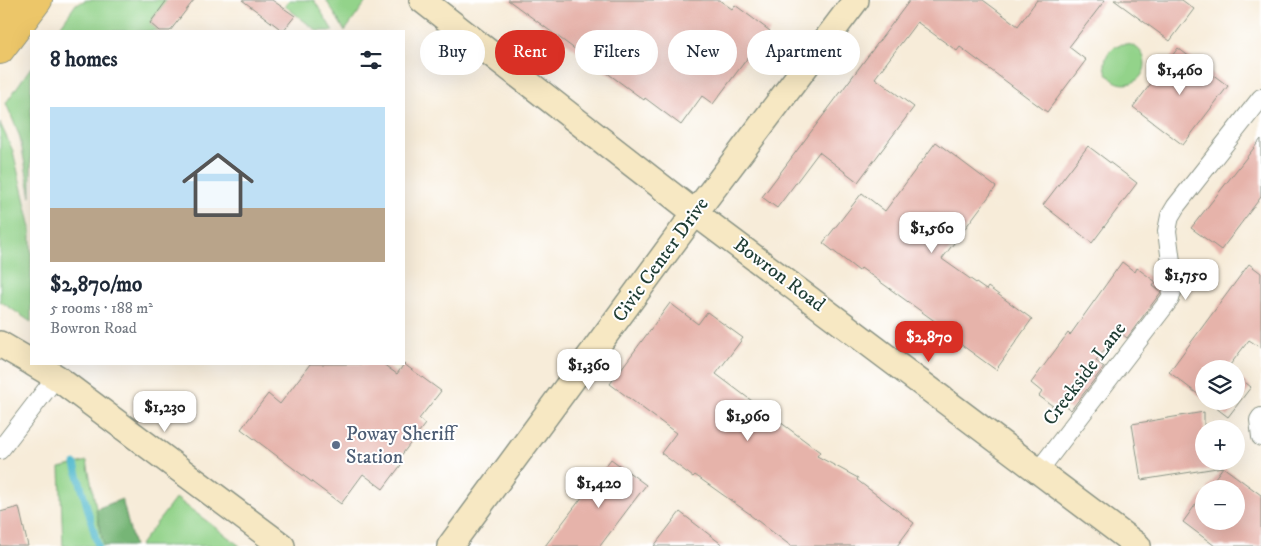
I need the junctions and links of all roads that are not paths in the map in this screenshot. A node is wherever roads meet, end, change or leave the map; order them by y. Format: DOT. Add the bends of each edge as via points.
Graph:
graph roads {
  1 [pos="13,0"];
  2 [pos="38,0"];
  3 [pos="422,0"];
  4 [pos="856,0"];
  5 [pos="0,18"];
  6 [pos="0,50"];
  7 [pos="1261,98"];
  8 [pos="695,213"];
  9 [pos="0,344"];
  10 [pos="30,361"];
  11 [pos="36,365"];
  12 [pos="56,377"];
  13 [pos="1261,417"];
  14 [pos="1261,437"];
  15 [pos="0,450"];
  16 [pos="1039,470"];
  17 [pos="282,546"];
  18 [pos="450,546"];
  19 [pos="1138,546"];
  1 -- 5 [label="main road"];
  2 -- 6 [label="main road"];
  3 -- 8 [label="street, Bowron Road"];
  4 -- 8 [label="street, Civic Center Drive"];
  7 -- 16 [label="street, Creekside Lane" via="1170,216 1167,232 1174,285 1170,299"];
  8 -- 16 [label="street, Bowron Road"];
  8 -- 18 [label="street, Civic Center Drive"];
  9 -- 10 [label="street"];
  11 -- 12 [label="street"];
  12 -- 15 [label="street"];
  12 -- 17 [label="street"];
  13 -- 14 [label="street"];
  16 -- 19 [label="street, Bowron Road"];
}
